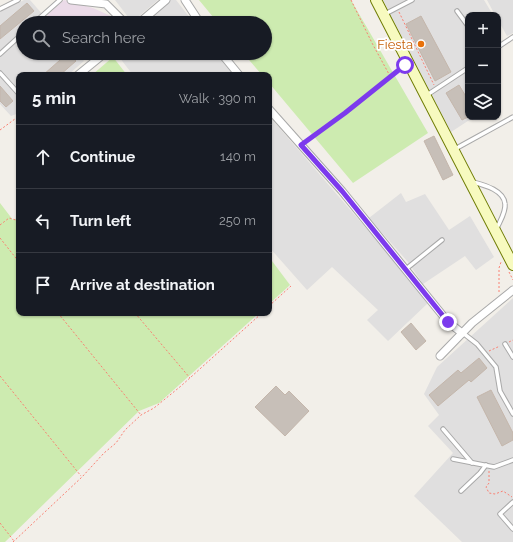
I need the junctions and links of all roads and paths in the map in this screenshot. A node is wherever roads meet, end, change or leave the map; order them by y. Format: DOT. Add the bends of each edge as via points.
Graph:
graph roads {
  1 [pos="18,0"];
  2 [pos="60,0"];
  3 [pos="71,0"];
  4 [pos="166,0"];
  5 [pos="185,0"];
  6 [pos="351,0"];
  7 [pos="376,0"];
  8 [pos="412,0"];
  9 [pos="106,2"];
  10 [pos="397,8"];
  11 [pos="0,9"];
  12 [pos="457,11"];
  13 [pos="384,14"];
  14 [pos="42,16"];
  15 [pos="119,16"];
  16 [pos="148,16"];
  17 [pos="195,16"];
  18 [pos="465,22"];
  19 [pos="513,37"];
  20 [pos="16,39"];
  21 [pos="501,45"];
  22 [pos="0,54"];
  23 [pos="96,60"];
  24 [pos="227,60"];
  25 [pos="405,65"];
  26 [pos="465,70"];
  27 [pos="82,72"];
  28 [pos="237,72"];
  29 [pos="0,73"];
  30 [pos="391,76"];
  31 [pos="436,89"];
  32 [pos="16,92"];
  33 [pos="426,96"];
  34 [pos="272,112"];
  35 [pos="513,117"];
  36 [pos="16,118"];
  37 [pos="0,130"];
  38 [pos="301,145"];
  39 [pos="454,150"];
  40 [pos="470,181"];
  41 [pos="16,220"];
  42 [pos="0,225"];
  43 [pos="496,231"];
  44 [pos="0,238"];
  45 [pos="442,240"];
  46 [pos="16,258"];
  47 [pos="503,259"];
  48 [pos="513,265"];
  49 [pos="405,270"];
  50 [pos="292,286"];
  51 [pos="513,290"];
  52 [pos="499,301"];
  53 [pos="272,303"];
  54 [pos="60,316"];
  55 [pos="138,316"];
  56 [pos="259,316"];
  57 [pos="462,333"];
  58 [pos="513,340"];
  59 [pos="506,344"];
  60 [pos="484,353"];
  61 [pos="440,356"];
  62 [pos="513,357"];
  63 [pos="0,376"];
  64 [pos="190,378"];
  65 [pos="513,414"];
  66 [pos="140,415"];
  67 [pos="443,428"];
  68 [pos="453,459"];
  69 [pos="513,460"];
  70 [pos="472,462"];
  71 [pos="488,466"];
  72 [pos="82,477"];
  73 [pos="461,491"];
  74 [pos="513,498"];
  75 [pos="513,502"];
  76 [pos="0,523"];
  77 [pos="513,529"];
  78 [pos="13,541"];
  1 -- 11 [label="lane"];
  2 -- 14 [label="lane"];
  3 -- 9 [label="street"];
  4 -- 16 [label="street"];
  5 -- 17 [label="street"];
  6 -- 30 [label="path"];
  7 -- 13 [label="main road"];
  8 -- 10 [label="lane"];
  9 -- 15 [label="street"];
  10 -- 13 [label="lane"];
  10 -- 31 [label="path"];
  12 -- 18 [label="lane"];
  13 -- 33 [label="main road"];
  19 -- 21 [label="lane"];
  20 -- 22 [label="lane"];
  23 -- 27 [label="street"];
  24 -- 28 [label="street"];
  25 -- 30 [label="path"];
  26 -- 31 [label="lane"];
  29 -- 32 [label="lane"];
  30 -- 38 [label="path"];
  31 -- 33 [label="lane"];
  33 -- 39 [label="main road"];
  34 -- 38 [label="street"];
  35 -- 39 [label="lane"];
  36 -- 37 [label="path"];
  38 -- 49 [label="street" via="342,191"];
  39 -- 40 [label="main road"];
  40 -- 43 [label="main road"];
  40 -- 43 [label="lane" via="484,184 502,196 506,204"];
  41 -- 42 [label="path" via="9,218"];
  43 -- 48 [label="main road"];
  44 -- 46 [label="path"];
  45 -- 49 [label="lane"];
  47 -- 52 [label="path" via="498,268"];
  49 -- 57 [label="street" via="448,322"];
  50 -- 53 [label="path"];
  51 -- 52 [label="street"];
  52 -- 57 [label="street"];
  54 -- 66 [label="path"];
  55 -- 64 [label="path"];
  56 -- 64 [label="path"];
  57 -- 60 [label="lane"];
  57 -- 61 [label="street"];
  58 -- 59 [label="path"];
  59 -- 60 [label="path"];
  59 -- 62 [label="lane"];
  60 -- 65 [label="lane" via="496,367 500,391"];
  63 -- 72 [label="path"];
  64 -- 66 [label="path" via="154,408"];
  66 -- 72 [label="path"];
  67 -- 70 [label="lane"];
  68 -- 70 [label="lane"];
  69 -- 71 [label="lane" via="494,467"];
  70 -- 71 [label="lane"];
  71 -- 73 [label="lane"];
  71 -- 74 [label="path" via="489,483 486,488 489,493 503,491"];
  72 -- 78 [label="path"];
  75 -- 77 [label="lane" via="500,514"];
  76 -- 78 [label="path"];
}
